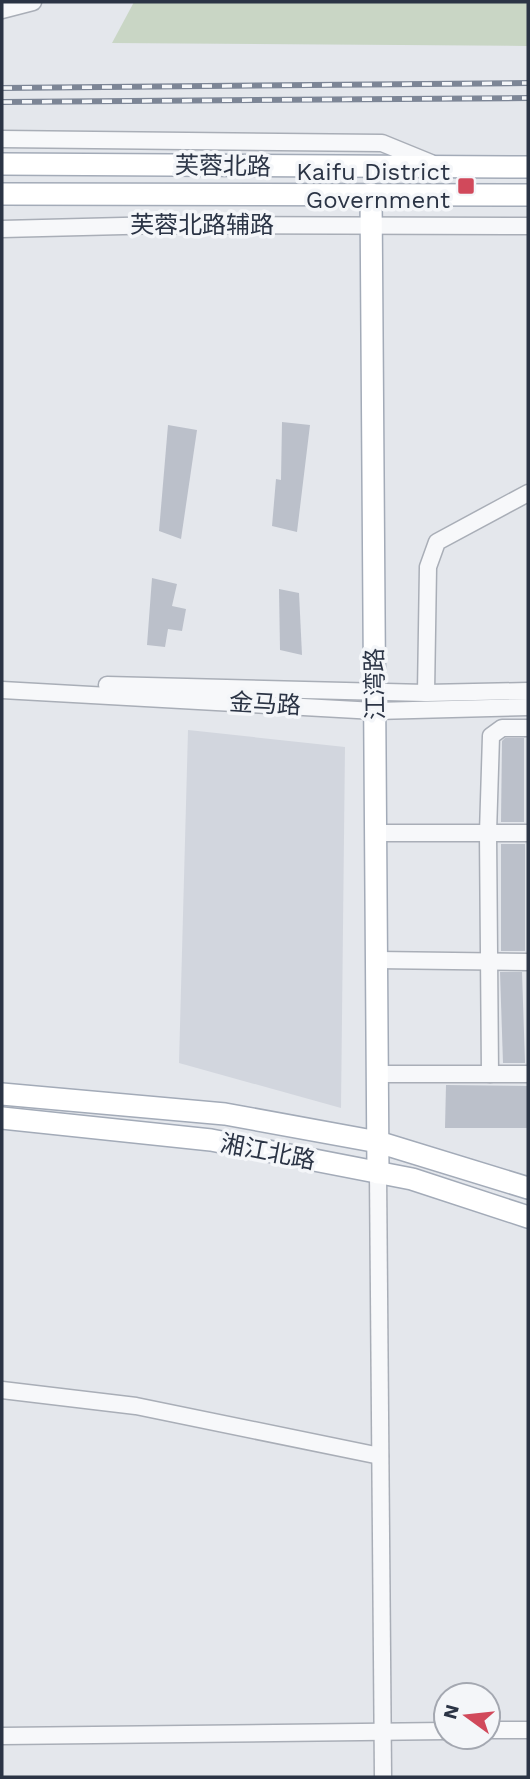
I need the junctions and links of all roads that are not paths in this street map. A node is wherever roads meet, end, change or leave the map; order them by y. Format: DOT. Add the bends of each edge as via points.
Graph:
graph roads {
  1 [pos="33,2"];
  2 [pos="2,10"];
  3 [pos="2,139"];
  4 [pos="2,164"];
  5 [pos="440,167"];
  6 [pos="528,167"];
  7 [pos="2,194"];
  8 [pos="371,194"];
  9 [pos="528,195"];
  10 [pos="371,225"];
  11 [pos="528,226"];
  12 [pos="2,229"];
  13 [pos="528,493"];
  14 [pos="2,683"];
  15 [pos="2,690"];
  16 [pos="528,691"];
  17 [pos="426,693"];
  18 [pos="375,701"];
  19 [pos="528,707"];
  20 [pos="528,728"];
  21 [pos="376,833"];
  22 [pos="488,833"];
  23 [pos="528,833"];
  24 [pos="377,960"];
  25 [pos="489,962"];
  26 [pos="528,962"];
  27 [pos="378,1074"];
  28 [pos="490,1074"];
  29 [pos="528,1074"];
  30 [pos="2,1094"];
  31 [pos="2,1118"];
  32 [pos="378,1142"];
  33 [pos="379,1173"];
  34 [pos="528,1188"];
  35 [pos="528,1217"];
  36 [pos="2,1390"];
  37 [pos="380,1456"];
  38 [pos="502,1730"];
  39 [pos="528,1730"];
  40 [pos="432,1731"];
  41 [pos="381,1732"];
  42 [pos="2,1736"];
  43 [pos="383,1777"];
  1 -- 2 [label="street"];
  3 -- 5 [label="street" via="382,143"];
  4 -- 5 [label="main road, 芙蓉北路"];
  5 -- 6 [label="main road, 芙蓉北路"];
  7 -- 8 [label="main road, 芙蓉北路"];
  8 -- 9 [label="main road, 芙蓉北路"];
  8 -- 10 [label="main road, 江湾路"];
  10 -- 11 [label="street, 芙蓉北路辅路"];
  10 -- 12 [label="street, 芙蓉北路辅路"];
  10 -- 18 [label="main road, 江湾路"];
  13 -- 17 [label="street" via="437,542 428,567"];
  14 -- 18 [label="street, 金马路"];
  15 -- 18 [label="street, 金马路"];
  16 -- 17 [label="street, 金马路"];
  17 -- 18 [label="street, 金马路"];
  18 -- 19 [label="street, 金马路"];
  18 -- 21 [label="main road, 江湾路"];
  20 -- 22 [label="street" via="502,728 493,733"];
  21 -- 22 [label="street"];
  21 -- 24 [label="main road, 江湾路"];
  22 -- 23 [label="street"];
  22 -- 25 [label="street"];
  24 -- 25 [label="street"];
  24 -- 27 [label="main road, 江湾路"];
  25 -- 26 [label="street"];
  25 -- 28 [label="street"];
  27 -- 28 [label="street"];
  27 -- 32 [label="main road, 江湾路"];
  28 -- 29 [label="street"];
  30 -- 32 [label="main road, 湘江北路" via="225,1114"];
  31 -- 33 [label="main road, 湘江北路" via="211,1140"];
  32 -- 33 [label="main road, 江湾路"];
  32 -- 34 [label="main road, 湘江北路"];
  33 -- 35 [label="main road, 湘江北路" via="412,1178"];
  33 -- 37 [label="street"];
  36 -- 37 [label="street" via="136,1406"];
  37 -- 41 [label="street"];
  38 -- 39 [label="street"];
  40 -- 41 [label="street"];
  41 -- 42 [label="street"];
  41 -- 43 [label="street"];
}
